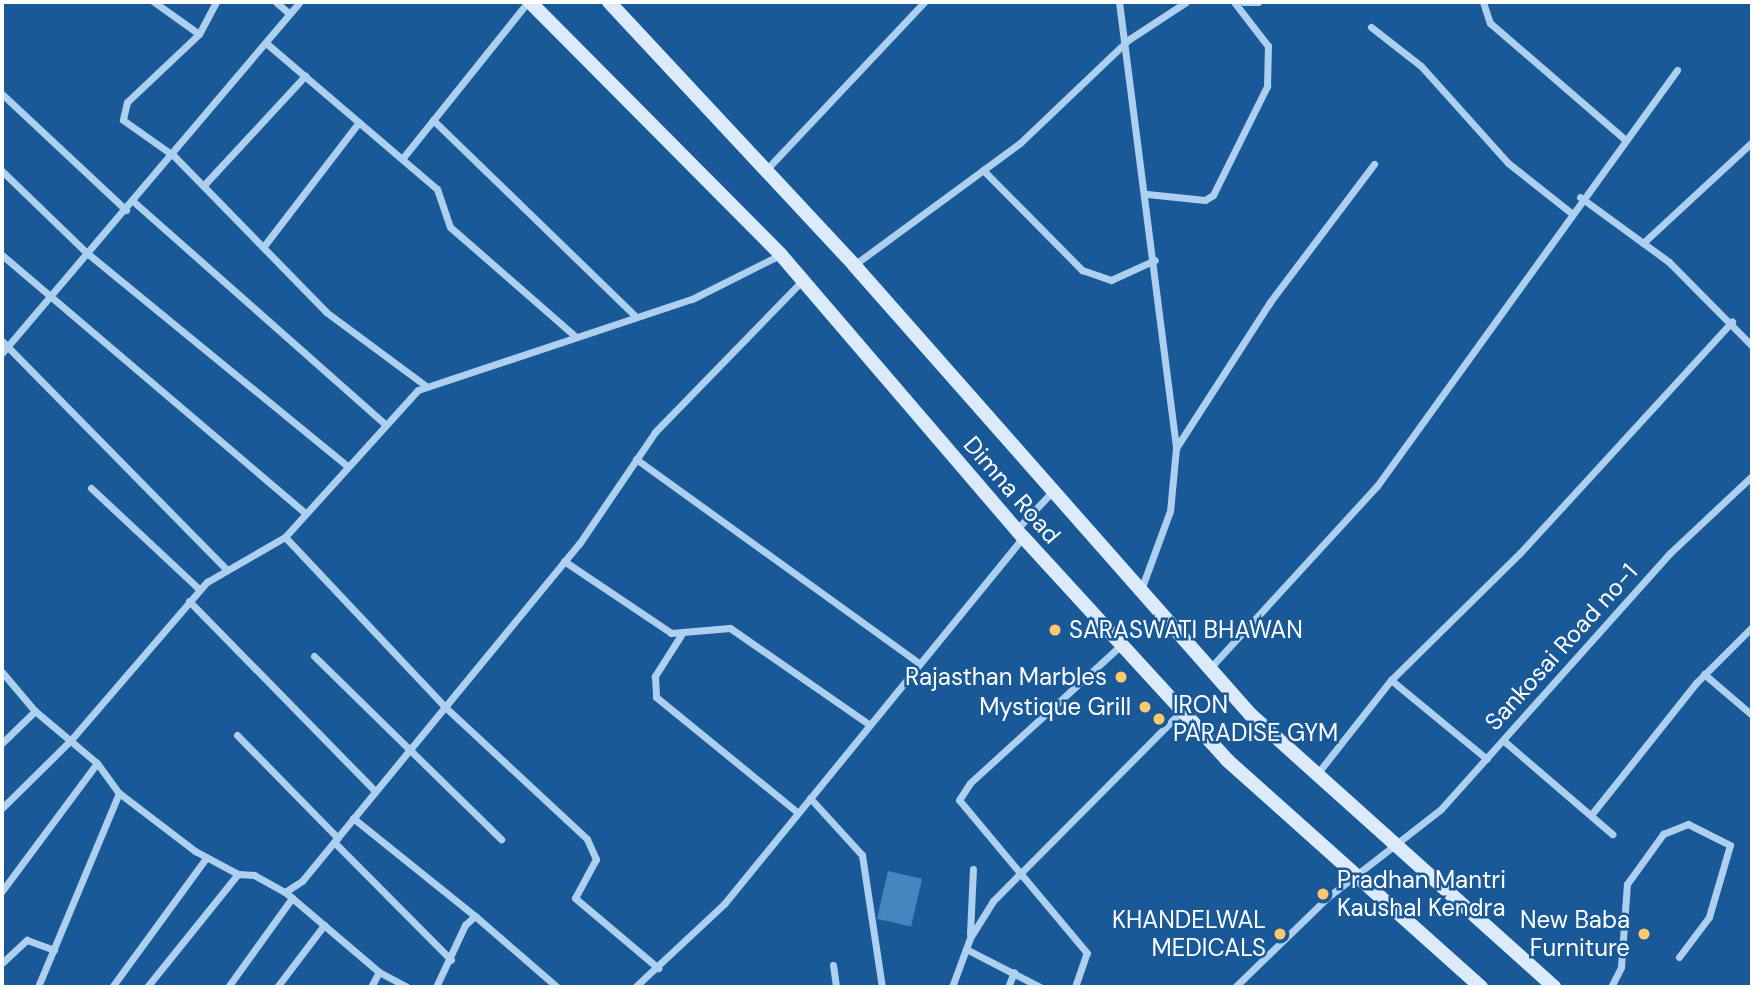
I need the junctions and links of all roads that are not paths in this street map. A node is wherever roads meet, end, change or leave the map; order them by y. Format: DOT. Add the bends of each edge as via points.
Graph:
graph roads {
  1 [pos="155,2"];
  2 [pos="216,2"];
  3 [pos="276,2"];
  4 [pos="300,2"];
  5 [pos="529,2"];
  6 [pos="609,2"];
  7 [pos="923,2"];
  8 [pos="1119,2"];
  9 [pos="1186,2"];
  10 [pos="1234,2"];
  11 [pos="1243,2"];
  12 [pos="1258,2"];
  13 [pos="1483,2"];
  14 [pos="290,14"];
  15 [pos="1371,27"];
  16 [pos="199,34"];
  17 [pos="1128,40"];
  18 [pos="266,43"];
  19 [pos="1677,70"];
  20 [pos="304,76"];
  21 [pos="2,94"];
  22 [pos="433,120"];
  23 [pos="359,122"];
  24 [pos="1623,138"];
  25 [pos="1752,142"];
  26 [pos="174,156"];
  27 [pos="402,159"];
  28 [pos="1374,164"];
  29 [pos="983,170"];
  30 [pos="2,171"];
  31 [pos="765,171"];
  32 [pos="204,185"];
  33 [pos="1147,194"];
  34 [pos="1580,198"];
  35 [pos="134,202"];
  36 [pos="126,210"];
  37 [pos="1570,212"];
  38 [pos="1643,243"];
  39 [pos="264,246"];
  40 [pos="87,253"];
  41 [pos="2,255"];
  42 [pos="781,255"];
  43 [pos="1155,260"];
  44 [pos="854,265"];
  45 [pos="800,283"];
  46 [pos="47,299"];
  47 [pos="636,317"];
  48 [pos="1732,322"];
  49 [pos="576,337"];
  50 [pos="5,344"];
  51 [pos="1752,346"];
  52 [pos="2,353"];
  53 [pos="426,386"];
  54 [pos="384,424"];
  55 [pos="1176,448"];
  56 [pos="636,460"];
  57 [pos="347,466"];
  58 [pos="1752,476"];
  59 [pos="91,488"];
  60 [pos="1050,494"];
  61 [pos="305,513"];
  62 [pos="1020,534"];
  63 [pos="285,537"];
  64 [pos="564,561"];
  65 [pos="226,569"];
  66 [pos="200,590"];
  67 [pos="1140,590"];
  68 [pos="188,601"];
  69 [pos="1752,628"];
  70 [pos="681,635"];
  71 [pos="1120,646"];
  72 [pos="314,656"];
  73 [pos="920,664"];
  74 [pos="1211,667"];
  75 [pos="2,672"];
  76 [pos="1704,674"];
  77 [pos="1391,680"];
  78 [pos="444,706"];
  79 [pos="35,711"];
  80 [pos="1181,712"];
  81 [pos="1752,715"];
  82 [pos="870,725"];
  83 [pos="237,735"];
  84 [pos="70,741"];
  85 [pos="1504,741"];
  86 [pos="2,743"];
  87 [pos="410,748"];
  88 [pos="1487,759"];
  89 [pos="97,763"];
  90 [pos="1317,774"];
  91 [pos="375,791"];
  92 [pos="119,793"];
  93 [pos="810,798"];
  94 [pos="2,808"];
  95 [pos="798,813"];
  96 [pos="1591,815"];
  97 [pos="353,818"];
  98 [pos="1612,834"];
  99 [pos="501,839"];
  100 [pos="336,840"];
  101 [pos="1400,845"];
  102 [pos="206,858"];
  103 [pos="973,870"];
  104 [pos="1018,871"];
  105 [pos="238,874"];
  106 [pos="1354,877"];
  107 [pos="2,891"];
  108 [pos="285,892"];
  109 [pos="292,898"];
  110 [pos="475,916"];
  111 [pos="324,925"];
  112 [pos="970,938"];
  113 [pos="965,949"];
  114 [pos="54,950"];
  115 [pos="1679,957"];
  116 [pos="451,960"];
  117 [pos="2,963"];
  118 [pos="833,965"];
  119 [pos="658,968"];
  120 [pos="379,972"];
  121 [pos="1014,972"];
  122 [pos="1477,986"];
  123 [pos="39,987"];
  124 [pos="112,987"];
  125 [pos="147,987"];
  126 [pos="228,987"];
  127 [pos="277,987"];
  128 [pos="371,987"];
  129 [pos="407,987"];
  130 [pos="436,987"];
  131 [pos="557,987"];
  132 [pos="635,987"];
  133 [pos="836,987"];
  134 [pos="882,987"];
  135 [pos="952,987"];
  136 [pos="1008,987"];
  137 [pos="1040,987"];
  138 [pos="1075,987"];
  139 [pos="1235,987"];
  140 [pos="1554,987"];
  141 [pos="1611,987"];
  1 -- 16 [label="street"];
  2 -- 16 [label="street"];
  3 -- 14 [label="street"];
  4 -- 14 [label="street"];
  5 -- 22 [label="street"];
  5 -- 42 [label="street, Dimna Road"];
  6 -- 31 [label="street"];
  7 -- 31 [label="street"];
  8 -- 17 [label="street"];
  9 -- 17 [label="street"];
  10 -- 33 [label="street" via="1268,46 1267,86 1213,195 1205,200"];
  11 -- 12 [label="street"];
  13 -- 24 [label="street" via="1490,23"];
  14 -- 18 [label="street"];
  15 -- 37 [label="street" via="1421,66 1508,163"];
  16 -- 26 [label="street" via="120,114"];
  17 -- 29 [label="street" via="1059,108"];
  17 -- 33 [label="street"];
  18 -- 20 [label="street"];
  18 -- 26 [label="street"];
  19 -- 24 [label="street"];
  20 -- 23 [label="street"];
  20 -- 32 [label="street"];
  21 -- 36 [label="street"];
  22 -- 27 [label="street"];
  22 -- 47 [label="street"];
  23 -- 27 [label="street"];
  23 -- 39 [label="street"];
  24 -- 34 [label="street"];
  25 -- 38 [label="street"];
  26 -- 32 [label="street"];
  26 -- 35 [label="street"];
  27 -- 49 [label="street" via="444,198 450,227"];
  28 -- 55 [label="street" via="1270,302"];
  29 -- 43 [label="street" via="1082,270 1111,280"];
  29 -- 44 [label="street"];
  30 -- 40 [label="street"];
  31 -- 44 [label="street"];
  32 -- 39 [label="street"];
  33 -- 43 [label="street"];
  34 -- 37 [label="street"];
  34 -- 38 [label="street"];
  35 -- 36 [label="street"];
  35 -- 54 [label="street"];
  36 -- 40 [label="street"];
  37 -- 74 [label="street" via="1377,486"];
  38 -- 48 [label="street"];
  39 -- 53 [label="street" via="326,312"];
  40 -- 46 [label="street"];
  40 -- 57 [label="street"];
  41 -- 46 [label="street"];
  42 -- 45 [label="street, Dimna Road"];
  42 -- 47 [label="street" via="712,291"];
  43 -- 55 [label="street"];
  44 -- 60 [label="street"];
  45 -- 56 [label="street" via="697,384"];
  45 -- 62 [label="street, Dimna Road"];
  46 -- 50 [label="street"];
  46 -- 61 [label="street"];
  47 -- 49 [label="street"];
  48 -- 51 [label="street"];
  48 -- 77 [label="street" via="1520,553"];
  49 -- 53 [label="street"];
  50 -- 52 [label="street"];
  50 -- 65 [label="street"];
  53 -- 54 [label="street"];
  54 -- 57 [label="street"];
  55 -- 67 [label="street" via="1170,511"];
  56 -- 64 [label="street"];
  56 -- 73 [label="street"];
  57 -- 61 [label="street"];
  58 -- 85 [label="street, Sankosai Road no-1" via="1670,553"];
  59 -- 66 [label="street"];
  60 -- 62 [label="street"];
  60 -- 67 [label="street"];
  61 -- 63 [label="street"];
  62 -- 71 [label="street, Dimna Road"];
  62 -- 73 [label="street"];
  63 -- 65 [label="street"];
  63 -- 78 [label="street"];
  64 -- 70 [label="street"];
  64 -- 78 [label="street"];
  65 -- 66 [label="street"];
  66 -- 68 [label="street"];
  67 -- 74 [label="street"];
  68 -- 84 [label="street"];
  68 -- 91 [label="street"];
  69 -- 76 [label="street"];
  70 -- 82 [label="street" via="730,628"];
  70 -- 95 [label="street" via="655,676 656,697"];
  71 -- 80 [label="street, Dimna Road"];
  71 -- 104 [label="street" via="970,783 959,800"];
  72 -- 87 [label="street"];
  73 -- 82 [label="street"];
  74 -- 90 [label="street" via="1250,714"];
  75 -- 79 [label="street"];
  76 -- 81 [label="street"];
  76 -- 96 [label="street"];
  77 -- 88 [label="street"];
  77 -- 90 [label="street"];
  78 -- 87 [label="street"];
  78 -- 119 [label="street" via="587,839 596,859 575,898"];
  79 -- 84 [label="street"];
  79 -- 86 [label="street"];
  80 -- 104 [label="street"];
  80 -- 106 [label="street, Dimna Road"];
  82 -- 93 [label="street"];
  83 -- 100 [label="street"];
  84 -- 89 [label="street"];
  84 -- 94 [label="street"];
  85 -- 88 [label="street, Sankosai Road no-1"];
  85 -- 96 [label="street"];
  87 -- 91 [label="street"];
  87 -- 99 [label="street"];
  88 -- 101 [label="street, Sankosai Road no-1"];
  89 -- 92 [label="street"];
  89 -- 107 [label="street"];
  90 -- 101 [label="street"];
  91 -- 97 [label="street"];
  92 -- 102 [label="street"];
  92 -- 114 [label="street"];
  93 -- 95 [label="street"];
  93 -- 134 [label="street" via="862,855"];
  95 -- 119 [label="street" via="724,904"];
  96 -- 98 [label="street"];
  97 -- 100 [label="street"];
  97 -- 110 [label="street"];
  100 -- 108 [label="street"];
  100 -- 116 [label="street"];
  101 -- 106 [label="street, Sankosai Road no-1"];
  101 -- 140 [label="street"];
  102 -- 105 [label="street"];
  102 -- 124 [label="street"];
  103 -- 112 [label="street"];
  104 -- 112 [label="street"];
  104 -- 138 [label="street" via="1087,953"];
  105 -- 108 [label="street" via="254,875"];
  105 -- 125 [label="street"];
  106 -- 122 [label="street, Dimna Road"];
  106 -- 139 [label="street, Sankosai Road no-1"];
  108 -- 109 [label="street"];
  109 -- 111 [label="street"];
  109 -- 126 [label="street"];
  110 -- 116 [label="street" via="465,925"];
  110 -- 131 [label="street"];
  111 -- 120 [label="street"];
  111 -- 127 [label="street"];
  112 -- 113 [label="street"];
  113 -- 121 [label="street"];
  113 -- 135 [label="street"];
  114 -- 117 [label="street" via="27,940"];
  114 -- 123 [label="street"];
  115 -- 141 [label="street" via="1709,917 1729,853 1726,839 1688,824 1663,834 1627,884 1621,967"];
  116 -- 130 [label="street"];
  118 -- 133 [label="street"];
  119 -- 132 [label="street"];
  120 -- 128 [label="street"];
  120 -- 129 [label="street"];
  121 -- 136 [label="street"];
  121 -- 137 [label="street"];
}
